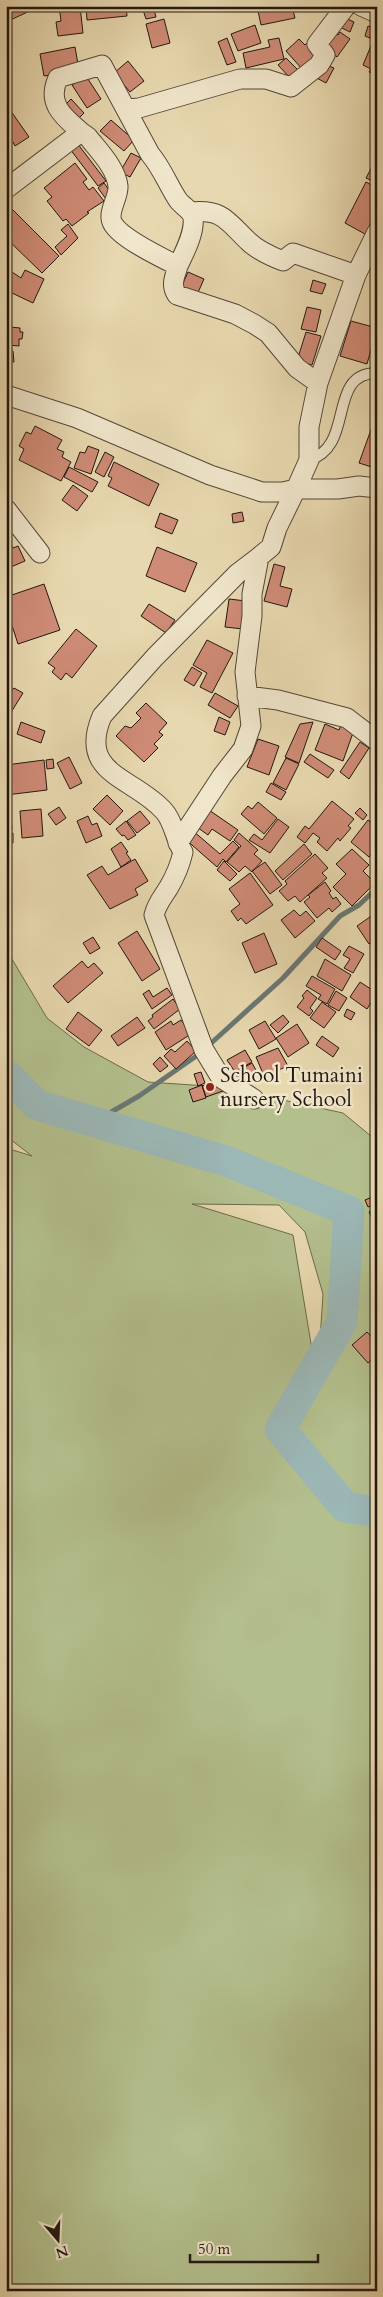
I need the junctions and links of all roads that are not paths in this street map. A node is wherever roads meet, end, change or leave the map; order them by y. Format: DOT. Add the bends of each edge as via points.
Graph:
graph roads {
  1 [pos="346,6"];
  2 [pos="361,6"];
  3 [pos="377,13"];
  4 [pos="127,109"];
  5 [pos="81,132"];
  6 [pos="6,189"];
  7 [pos="191,212"];
  8 [pos="377,232"];
  9 [pos="178,266"];
  10 [pos="356,275"];
  11 [pos="377,373"];
  12 [pos="318,383"];
  13 [pos="6,395"];
  14 [pos="308,460"];
  15 [pos="377,488"];
  16 [pos="296,489"];
  17 [pos="6,509"];
  18 [pos="40,553"];
  19 [pos="259,558"];
  20 [pos="247,696"];
  21 [pos="377,741"];
  22 [pos="178,843"];
  23 [pos="254,1099"];
  1 -- 4 [label="street" via="317,44 325,55 319,65 291,87 266,79 240,79"];
  2 -- 3 [label="street"];
  4 -- 5 [label="street" via="102,65 58,78 54,94 59,111"];
  4 -- 7 [label="street" via="169,188"];
  5 -- 6 [label="street"];
  5 -- 9 [label="street" via="88,137 116,178 118,188 112,223 148,250"];
  7 -- 9 [label="street" via="190,234"];
  7 -- 10 [label="street" via="207,210 223,217 256,248 275,258 283,261 293,253"];
  8 -- 10 [label="street"];
  9 -- 12 [label="street" via="173,280 177,294 254,324 268,334 296,368"];
  10 -- 12 [label="street"];
  11 -- 14 [label="lane" via="359,376 348,388 333,441 328,449"];
  12 -- 14 [label="street" via="309,427"];
  13 -- 16 [label="street" via="77,418 236,484 262,492"];
  14 -- 16 [label="street"];
  15 -- 16 [label="street"];
  16 -- 19 [label="street" via="271,547"];
  17 -- 18 [label="street"];
  19 -- 20 [label="street" via="252,594"];
  19 -- 22 [label="street" via="238,573 155,657 102,716 97,728 96,752 102,764 164,811"];
  20 -- 21 [label="street" via="278,700 347,718"];
  20 -- 22 [label="street" via="251,726 243,749"];
  22 -- 23 [label="street" via="183,852 180,867 156,904 154,915 204,1050 221,1078"];
}
